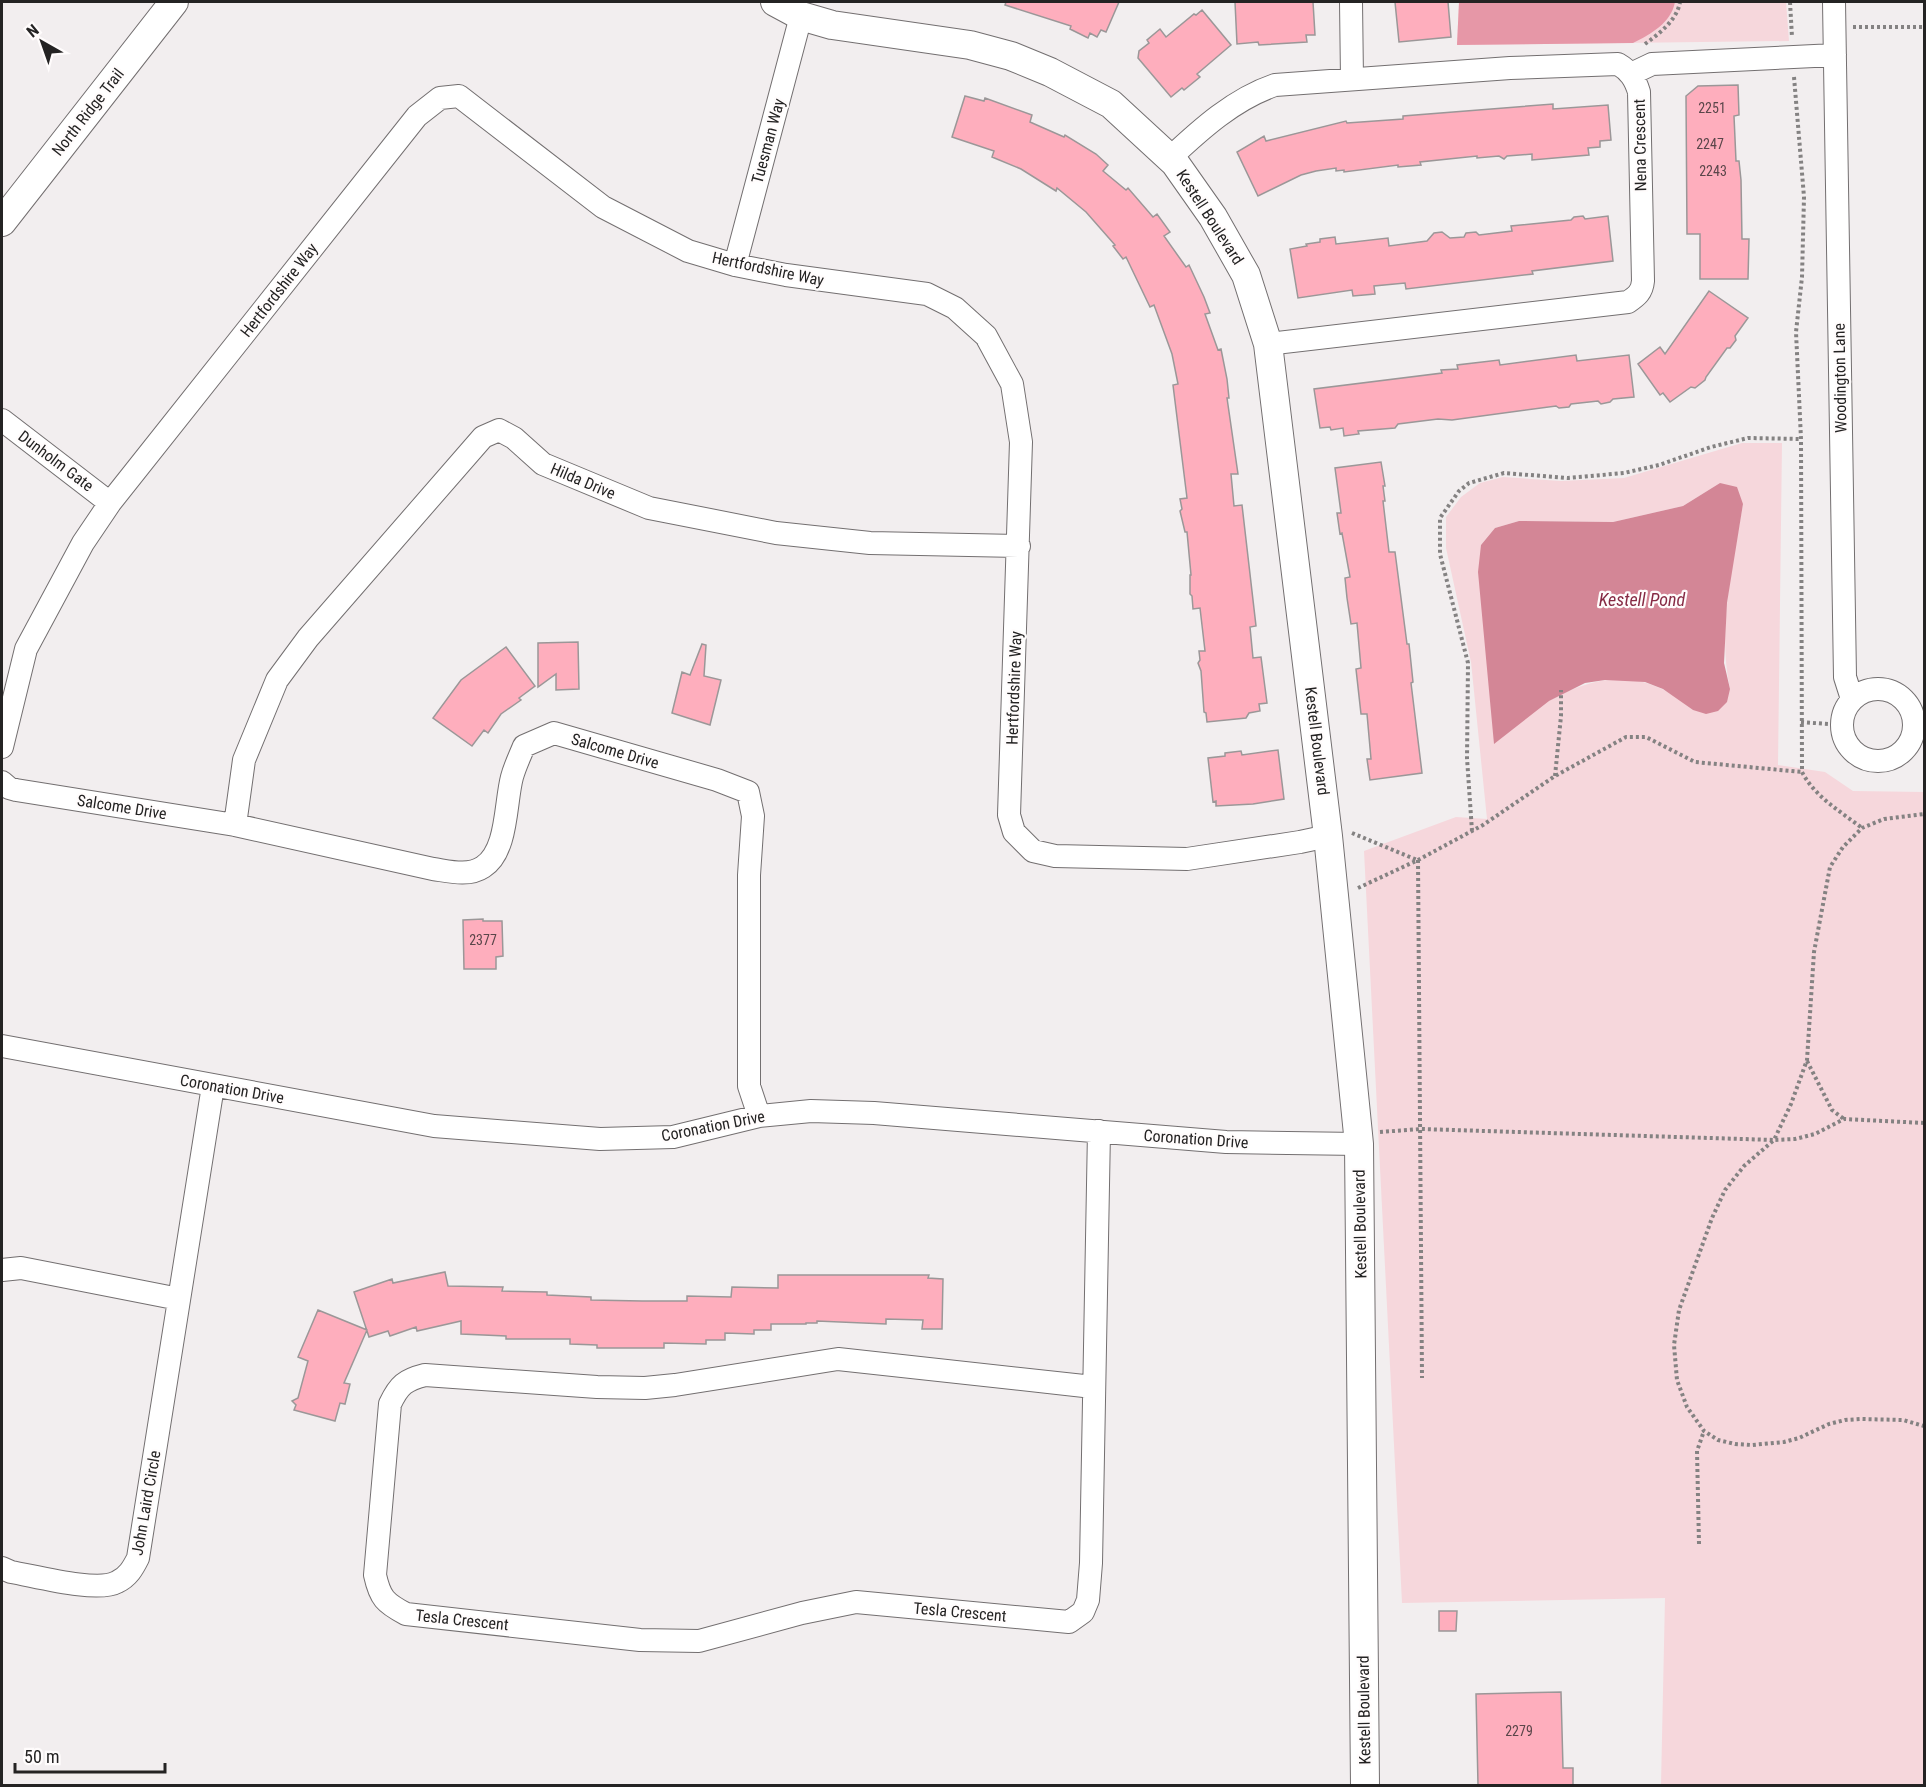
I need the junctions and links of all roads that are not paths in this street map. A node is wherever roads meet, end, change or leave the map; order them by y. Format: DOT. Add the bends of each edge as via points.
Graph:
graph roads {
  1 [pos="174,2"];
  2 [pos="775,2"];
  3 [pos="1351,2"];
  4 [pos="1834,2"];
  5 [pos="801,16"];
  6 [pos="1835,55"];
  7 [pos="1631,74"];
  8 [pos="1352,79"];
  9 [pos="1170,158"];
  10 [pos="2,222"];
  11 [pos="735,265"];
  12 [pos="1268,344"];
  13 [pos="2,420"];
  14 [pos="110,503"];
  15 [pos="1019,546"];
  16 [pos="1852,699"];
  17 [pos="2,747"];
  18 [pos="2,782"];
  19 [pos="235,825"];
  20 [pos="1340,834"];
  21 [pos="2,1046"];
  22 [pos="213,1086"];
  23 [pos="759,1116"];
  24 [pos="1099,1131"];
  25 [pos="1367,1139"];
  26 [pos="2,1270"];
  27 [pos="180,1299"];
  28 [pos="1093,1387"];
  29 [pos="2,1568"];
  30 [pos="1365,1785"];
  1 -- 10 [label="street, North Ridge Trail"];
  2 -- 5 [label="street, Kestell Boulevard"];
  3 -- 8 [label="street"];
  4 -- 6 [label="street, Woodington Lane"];
  5 -- 9 [label="street, Kestell Boulevard" via="832,26 970,45 1011,56 1111,104"];
  5 -- 11 [label="street, Tuesman Way"];
  6 -- 7 [label="street" via="1652,64"];
  6 -- 16 [label="street, Woodington Lane" via="1845,677"];
  7 -- 8 [label="street" via="1618,64"];
  7 -- 12 [label="street, Nena Crescent" via="1638,92 1643,281 1637,296 1628,302"];
  8 -- 9 [label="street" via="1275,85 1257,91 1192,137"];
  9 -- 12 [label="street, Kestell Boulevard" via="1213,217 1246,274"];
  11 -- 14 [label="street, Hertfordshire Way" via="688,250 603,207 463,98 440,98 417,116"];
  11 -- 15 [label="street, Hertfordshire Way" via="927,294 955,308 986,336 1012,384 1014,396 1021,442"];
  12 -- 20 [label="street, Kestell Boulevard"];
  13 -- 14 [label="street, Dunholm Gate"];
  14 -- 17 [label="street, Hertfordshire Way" via="83,543 26,649"];
  15 -- 19 [label="street, Hilda Drive" via="858,541 776,533 649,508 543,464 499,430 483,437 277,680 244,760"];
  15 -- 20 [label="street, Hertfordshire Way" via="1009,815 1014,832 1034,851 1055,856 1187,859"];
  16 -- 16 [label="street" via="1841,725 1850,748 1871,761 1895,757 1905,749 1915,726 1908,703 1899,694 1875,688"];
  18 -- 19 [label="street, Salcome Drive" via="16,790"];
  19 -- 23 [label="street, Salcome Drive" via="465,873 483,867 495,852 512,777 524,746 554,733 748,792 753,816 748,1086"];
  20 -- 25 [label="street, Kestell Boulevard"];
  21 -- 22 [label="street, Coronation Drive"];
  22 -- 23 [label="street, Coronation Drive" via="434,1126 600,1139 673,1137"];
  22 -- 27 [label="street, John Laird Circle"];
  23 -- 24 [label="street, Coronation Drive" via="811,1111 874,1113"];
  24 -- 25 [label="street, Coronation Drive" via="1226,1142"];
  24 -- 28 [label="street, Tesla Crescent"];
  25 -- 30 [label="street, Kestell Boulevard"];
  26 -- 27 [label="street" via="21,1269"];
  27 -- 29 [label="street, John Laird Circle" via="138,1558 131,1572 116,1583 98,1587"];
  28 -- 28 [label="street, Tesla Crescent" via="838,1359 645,1388 425,1375 412,1378 398,1387 390,1404 375,1575 379,1592 388,1605 406,1614 640,1640 699,1641 856,1602 1069,1622 1083,1612 1088,1600"];
}
